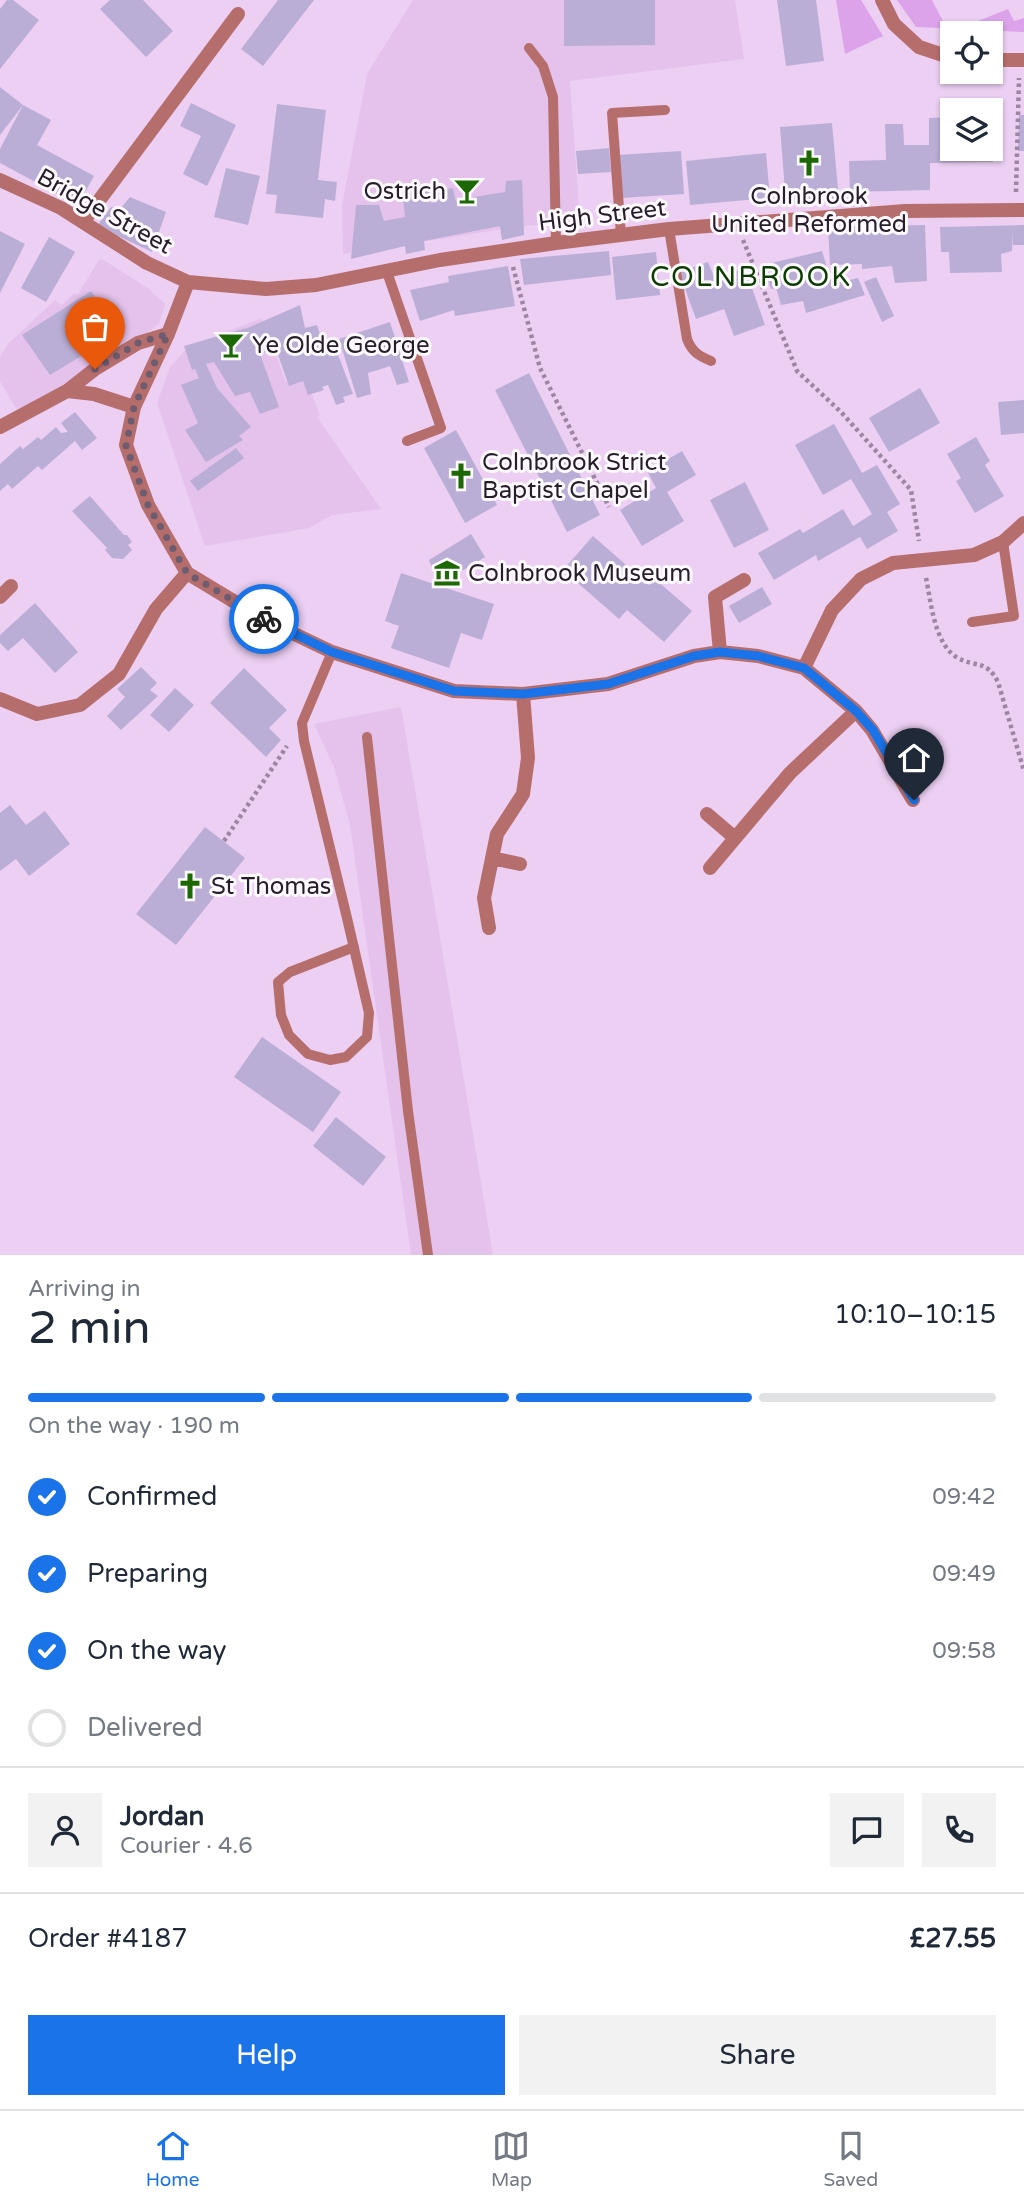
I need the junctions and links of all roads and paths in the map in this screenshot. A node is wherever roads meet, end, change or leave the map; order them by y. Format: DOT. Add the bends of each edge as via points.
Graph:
graph roads {
  1 [pos="882,0"];
  2 [pos="238,14"];
  3 [pos="529,48"];
  4 [pos="940,54"];
  5 [pos="1003,60"];
  6 [pos="1022,60"];
  7 [pos="665,110"];
  8 [pos="0,180"];
  9 [pos="1020,210"];
  10 [pos="83,222"];
  11 [pos="736,223"];
  12 [pos="669,229"];
  13 [pos="621,235"];
  14 [pos="556,243"];
  15 [pos="506,250"];
  16 [pos="387,272"];
  17 [pos="188,282"];
  18 [pos="168,334"];
  19 [pos="711,361"];
  20 [pos="67,391"];
  21 [pos="134,407"];
  22 [pos="0,427"];
  23 [pos="407,441"];
  24 [pos="609,507"];
  25 [pos="1024,523"];
  26 [pos="1003,542"];
  27 [pos="922,560"];
  28 [pos="187,573"];
  29 [pos="744,580"];
  30 [pos="972,622"];
  31 [pos="332,652"];
  32 [pos="720,652"];
  33 [pos="804,668"];
  34 [pos="523,694"];
  35 [pos="0,699"];
  36 [pos="856,711"];
  37 [pos="302,723"];
  38 [pos="367,737"];
  39 [pos="1024,771"];
  40 [pos="914,800"];
  41 [pos="708,814"];
  42 [pos="735,838"];
  43 [pos="223,841"];
  44 [pos="492,858"];
  45 [pos="520,864"];
  46 [pos="710,868"];
  47 [pos="489,928"];
  48 [pos="354,947"];
  49 [pos="428,1255"];
  1 -- 4 [label="street" via="894,24 919,47"];
  2 -- 10 [label="street"];
  3 -- 14 [label="lane" via="543,66 553,97"];
  5 -- 6 [label="street"];
  6 -- 9 [label="path"];
  7 -- 13 [label="lane" via="612,113"];
  8 -- 10 [label="street, Bridge Street"];
  9 -- 11 [label="street, High Street" via="905,211"];
  10 -- 17 [label="street, Bridge Street" via="147,263"];
  11 -- 12 [label="street, High Street"];
  11 -- 27 [label="path" via="797,371 911,490"];
  12 -- 13 [label="street, High Street"];
  12 -- 19 [label="lane" via="687,339 698,356"];
  13 -- 14 [label="street, High Street"];
  14 -- 15 [label="street, High Street"];
  15 -- 16 [label="street, High Street"];
  15 -- 24 [label="path" via="540,368"];
  16 -- 17 [label="street, High Street" via="266,289"];
  16 -- 23 [label="lane" via="441,428"];
  17 -- 18 [label="street"];
  18 -- 20 [label="street" via="138,343"];
  18 -- 21 [label="street"];
  20 -- 21 [label="street"];
  20 -- 22 [label="street"];
  21 -- 28 [label="street" via="126,446 148,505"];
  25 -- 26 [label="street"];
  26 -- 27 [label="street" via="974,555"];
  26 -- 30 [label="lane" via="1014,616"];
  27 -- 33 [label="street" via="893,563 861,579 832,610"];
  27 -- 39 [label="path" via="937,630 957,658 983,664 993,672"];
  28 -- 31 [label="street" via="263,619"];
  28 -- 35 [label="street" via="156,609 119,674 80,705 37,713"];
  29 -- 32 [label="street" via="715,597"];
  31 -- 34 [label="street" via="454,691"];
  31 -- 37 [label="lane"];
  32 -- 33 [label="street"];
  32 -- 34 [label="street" via="608,684"];
  33 -- 36 [label="street"];
  34 -- 44 [label="street" via="528,758 523,794 497,834"];
  36 -- 40 [label="street" via="873,730"];
  36 -- 42 [label="street" via="790,773"];
  37 -- 43 [label="path"];
  37 -- 48 [label="lane"];
  38 -- 49 [label="lane"];
  41 -- 42 [label="street"];
  42 -- 46 [label="street"];
  44 -- 45 [label="street"];
  44 -- 47 [label="street" via="484,898"];
  48 -- 48 [label="lane" via="369,1013 367,1037 346,1057 330,1060 308,1054 289,1035 281,1015 278,982 290,972"];
}
